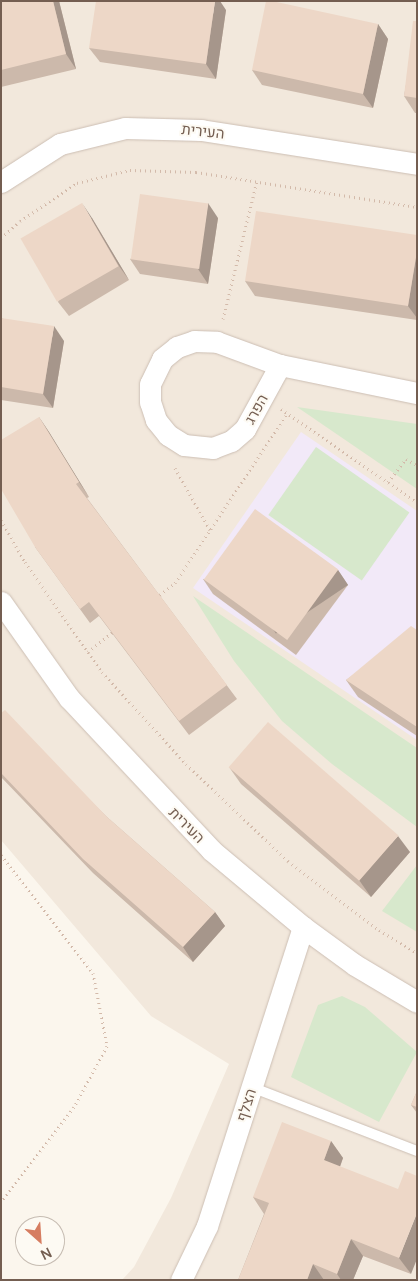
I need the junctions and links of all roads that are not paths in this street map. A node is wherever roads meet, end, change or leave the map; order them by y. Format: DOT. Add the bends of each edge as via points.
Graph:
graph roads {
  1 [pos="417,164"];
  2 [pos="1,182"];
  3 [pos="280,365"];
  4 [pos="417,393"];
  5 [pos="1,602"];
  6 [pos="303,926"];
  7 [pos="417,1002"];
  8 [pos="251,1087"];
  9 [pos="417,1151"];
  10 [pos="181,1280"];
  1 -- 2 [label="street, העירית" via="201,130 125,128 60,144"];
  3 -- 3 [label="street, הפרג" via="217,342 194,341 177,347 162,359 150,384 150,402 156,420 168,435 184,445 213,448 231,441 245,429"];
  3 -- 4 [label="street, הפרג"];
  5 -- 6 [label="street, העירית" via="69,698 109,744 211,850"];
  6 -- 7 [label="street, העירית" via="355,965"];
  6 -- 8 [label="street, הצלף"];
  8 -- 9 [label="lane"];
  8 -- 10 [label="street, הצלף" via="207,1226"];
}
